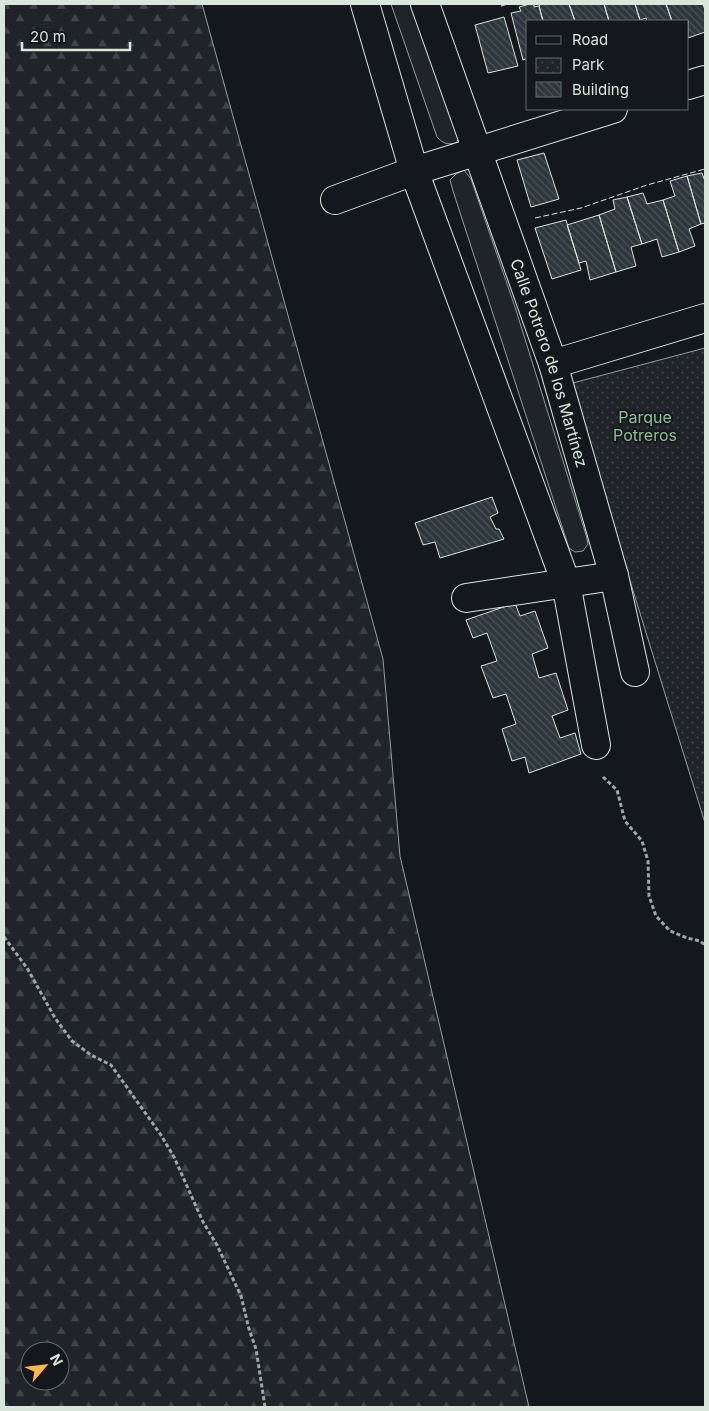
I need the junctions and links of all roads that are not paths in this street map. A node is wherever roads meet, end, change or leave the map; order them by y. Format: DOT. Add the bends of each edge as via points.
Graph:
graph roads {
  1 [pos="365,4"];
  2 [pos="425,4"];
  3 [pos="705,80"];
  4 [pos="689,85"];
  5 [pos="609,110"];
  6 [pos="477,151"];
  7 [pos="414,172"];
  8 [pos="335,200"];
  9 [pos="705,318"];
  10 [pos="553,364"];
  11 [pos="614,576"];
  12 [pos="566,583"];
  13 [pos="466,598"];
  14 [pos="635,672"];
  15 [pos="596,745"];
  1 -- 7 [label="street"];
  2 -- 6 [label="street, Calle Potrero de los Martínez"];
  3 -- 4 [label="street"];
  5 -- 6 [label="street"];
  6 -- 7 [label="street"];
  6 -- 10 [label="street, Calle Potrero de los Martínez"];
  7 -- 8 [label="street"];
  7 -- 12 [label="street"];
  9 -- 10 [label="street"];
  10 -- 11 [label="street, Calle Potrero de los Martínez"];
  11 -- 12 [label="street"];
  11 -- 14 [label="street, Calle Potrero de los Martínez"];
  12 -- 13 [label="street"];
  12 -- 15 [label="street"];
}
